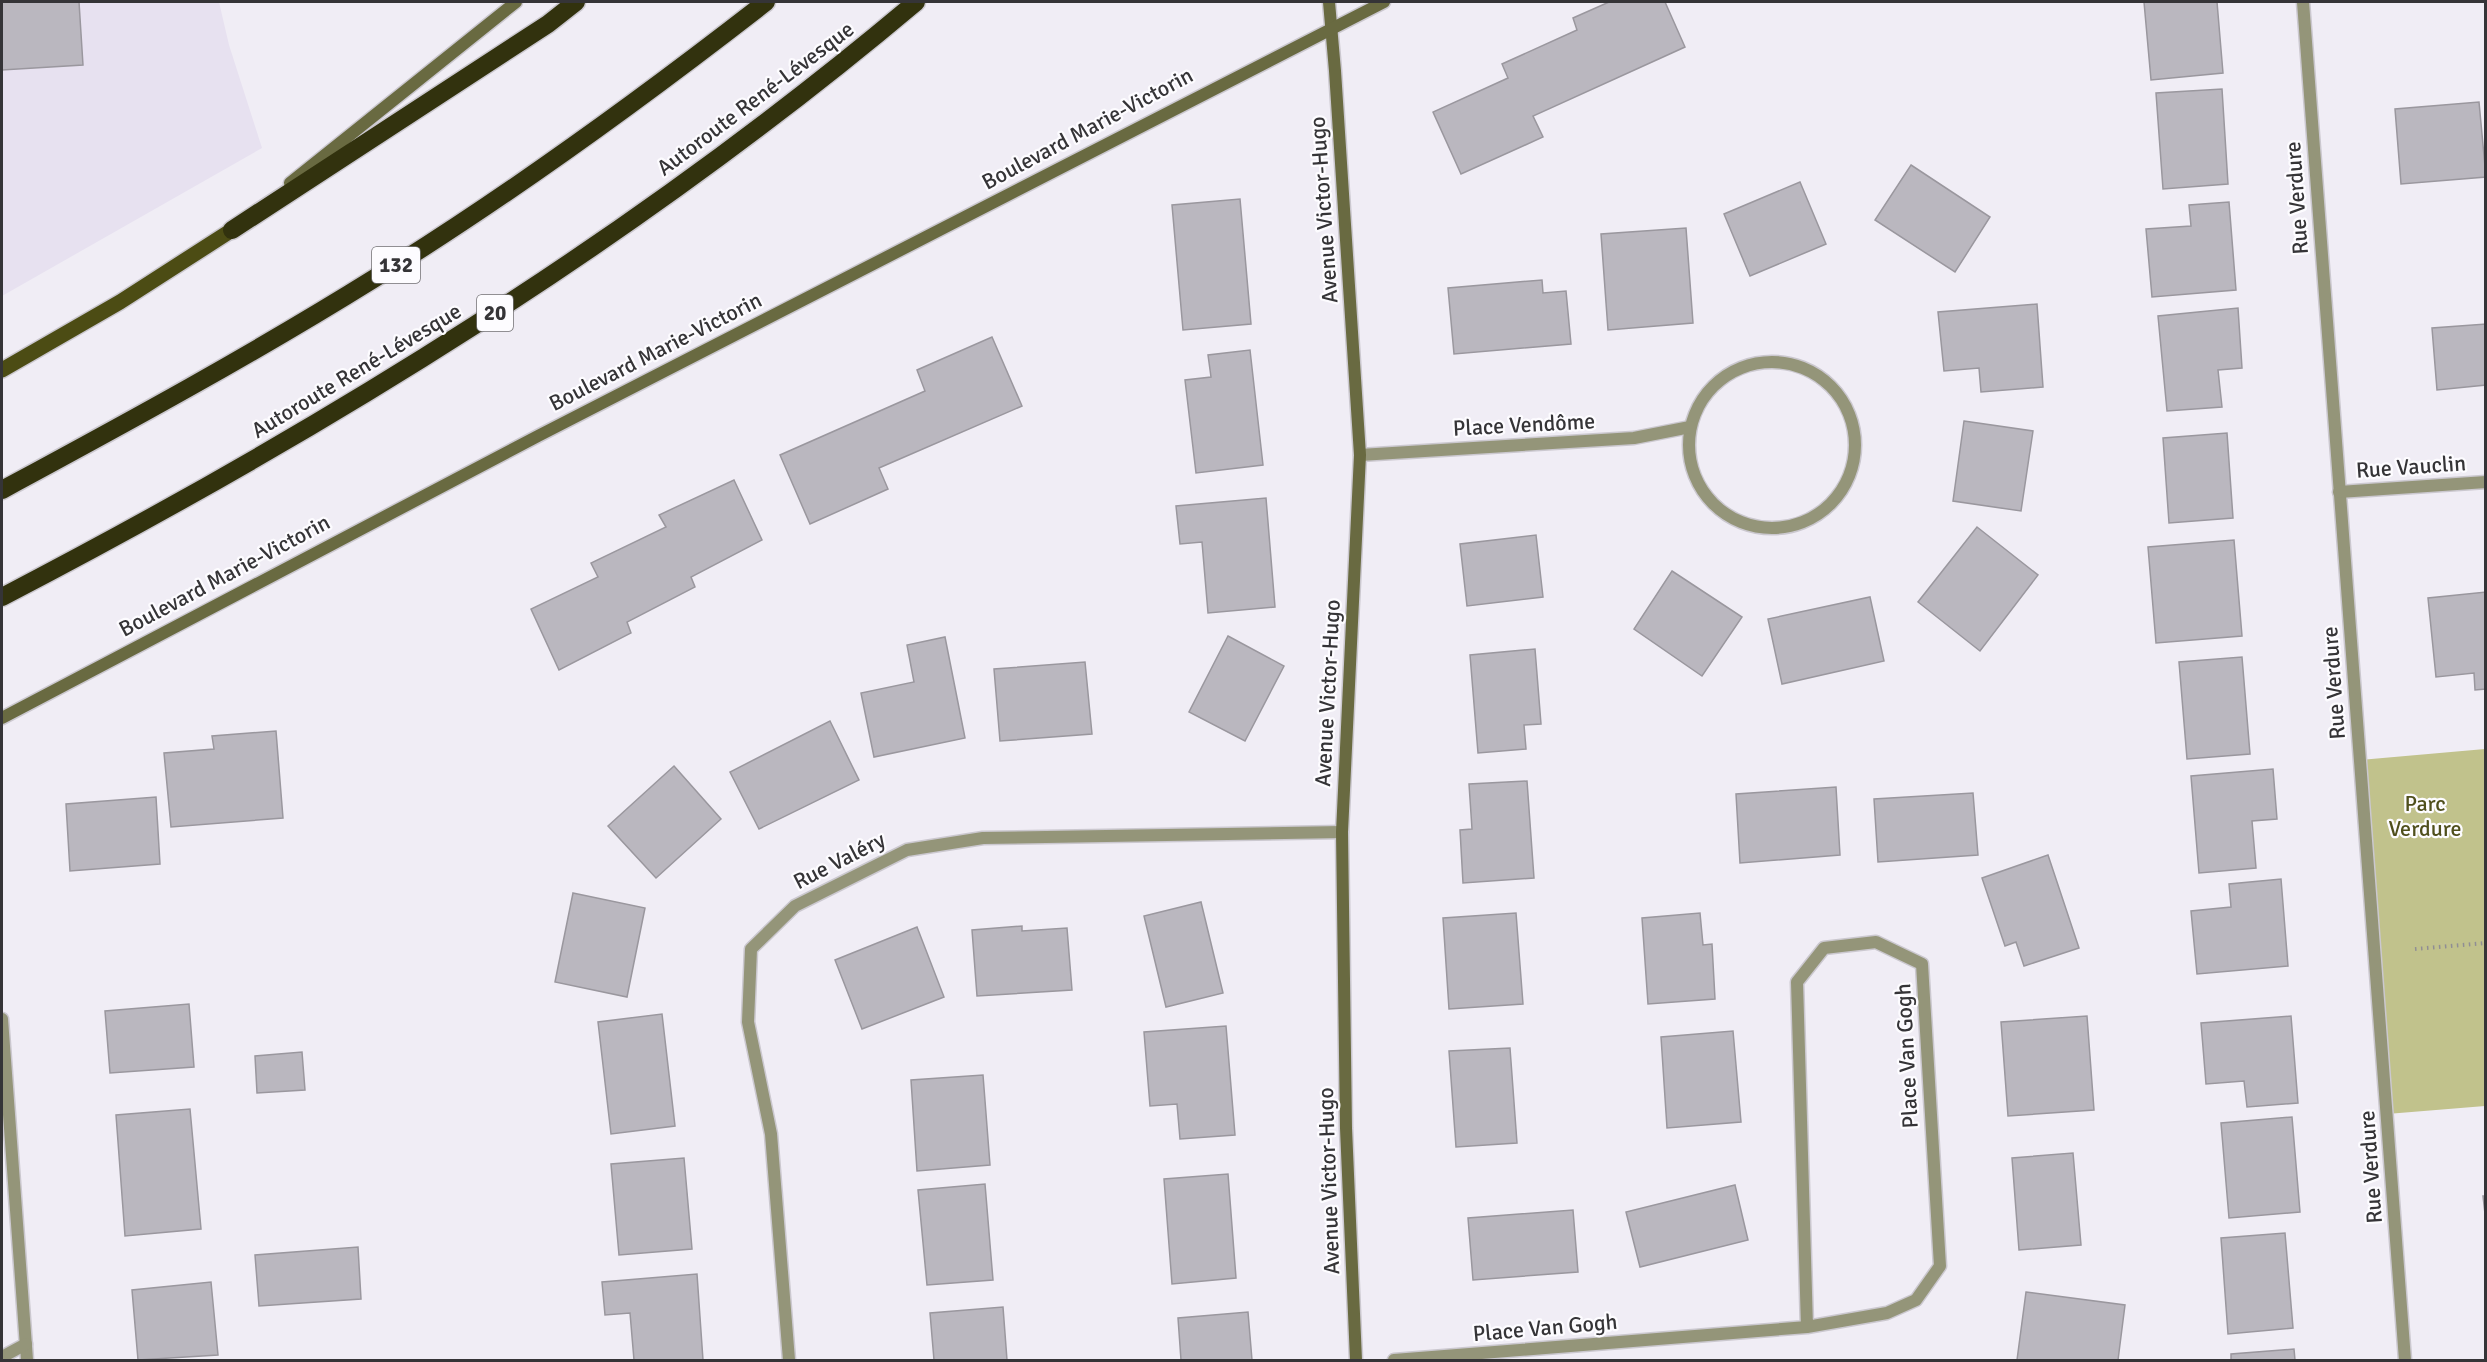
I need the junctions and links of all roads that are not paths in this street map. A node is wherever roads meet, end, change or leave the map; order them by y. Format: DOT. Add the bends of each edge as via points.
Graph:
graph roads {
  1 [pos="516,2"];
  2 [pos="576,2"];
  3 [pos="766,2"];
  4 [pos="916,2"];
  5 [pos="1329,2"];
  6 [pos="1384,2"];
  7 [pos="2302,2"];
  8 [pos="1332,28"];
  9 [pos="232,231"];
  10 [pos="2,370"];
  11 [pos="1690,427"];
  12 [pos="1360,455"];
  13 [pos="2486,482"];
  14 [pos="2,490"];
  15 [pos="2340,492"];
  16 [pos="41,577"];
  17 [pos="2,597"];
  18 [pos="2,603"];
  19 [pos="2,718"];
  20 [pos="1342,832"];
  21 [pos="2,1019"];
  22 [pos="1807,1326"];
  23 [pos="26,1344"];
  24 [pos="2,1357"];
  25 [pos="27,1360"];
  26 [pos="789,1360"];
  27 [pos="1356,1360"];
  28 [pos="1394,1360"];
  29 [pos="2405,1360"];
  1 -- 9 [label="street"];
  2 -- 9 [label="highway"];
  3 -- 14 [label="highway, 132" via="604,125 376,278"];
  4 -- 16 [label="highway, Autoroute René-Lévesque / 20" via="718,159 515,300 280,444"];
  5 -- 8 [label="street"];
  6 -- 8 [label="street, Boulevard Marie-Victorin"];
  7 -- 15 [label="street, Rue Verdure"];
  8 -- 12 [label="street, Avenue Victor-Hugo"];
  8 -- 19 [label="street, Boulevard Marie-Victorin" via="538,436"];
  9 -- 10 [label="main road"];
  11 -- 11 [label="street" via="1701,400 1720,378 1746,365 1774,361 1804,367 1828,382 1846,405 1855,433 1855,462 1845,487 1829,507 1808,522 1783,529 1757,528 1732,519 1711,503 1697,482 1689,457"];
  11 -- 12 [label="street, Place Vendôme" via="1634,438"];
  12 -- 20 [label="street, Avenue Victor-Hugo"];
  13 -- 15 [label="street, Rue Vauclin"];
  15 -- 29 [label="street, Rue Verdure"];
  16 -- 17 [label="highway, Autoroute René-Lévesque"];
  16 -- 18 [label="highway"];
  20 -- 26 [label="street, Rue Valéry" via="982,838 907,850 795,906 751,949 748,1022 771,1134"];
  20 -- 27 [label="street, Avenue Victor-Hugo" via="1346,1128"];
  21 -- 23 [label="street"];
  22 -- 22 [label="street, Place Van Gogh" via="1887,1313 1916,1300 1940,1266 1922,964 1876,942 1824,948 1797,982"];
  22 -- 28 [label="street, Place Van Gogh"];
  23 -- 24 [label="street"];
  23 -- 25 [label="street"];
}
